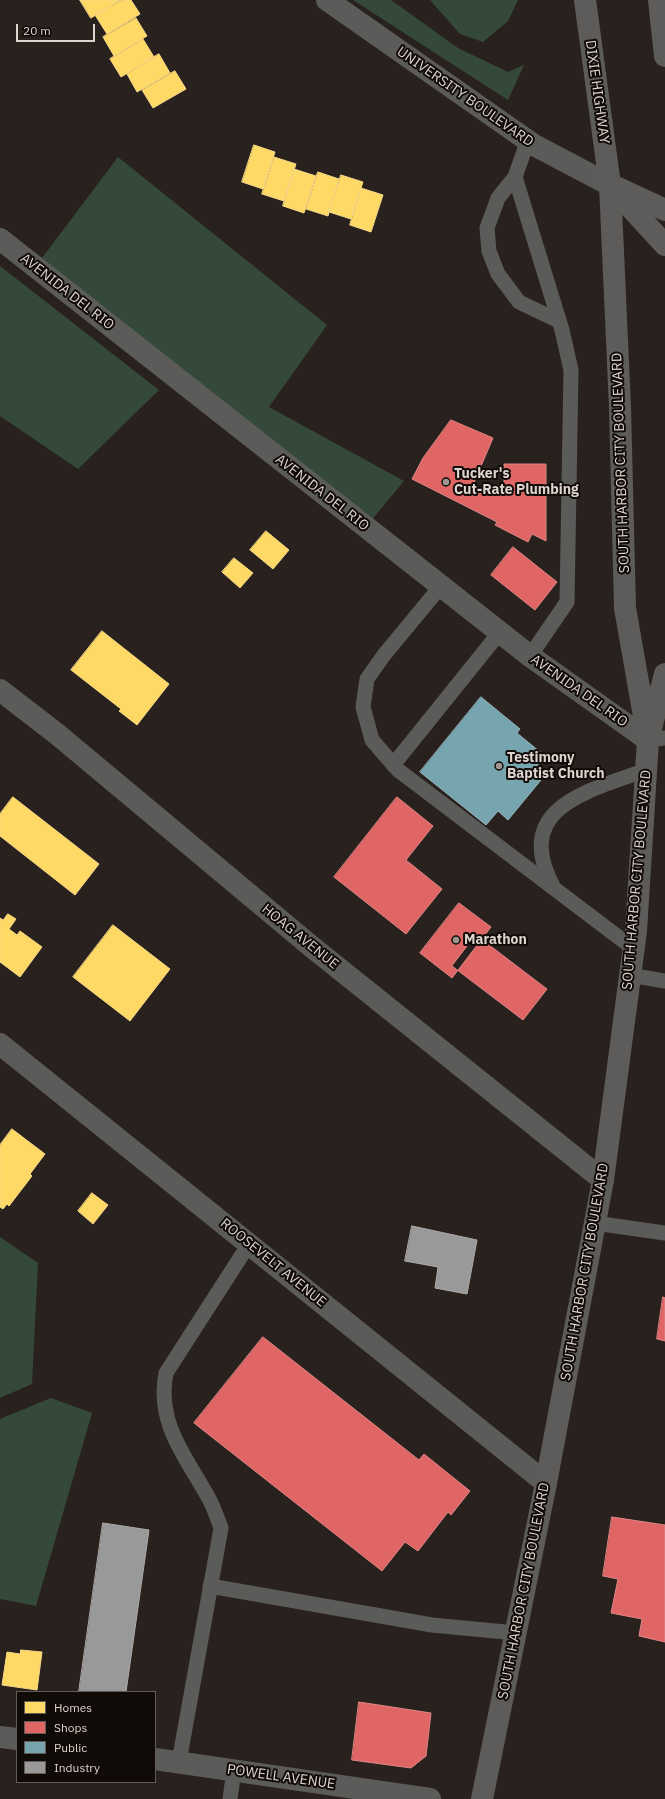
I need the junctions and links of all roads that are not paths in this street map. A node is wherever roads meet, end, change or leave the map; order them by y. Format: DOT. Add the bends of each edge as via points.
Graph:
graph roads {
  1 [pos="327,0"];
  2 [pos="585,0"];
  3 [pos="659,0"];
  4 [pos="665,56"];
  5 [pos="528,140"];
  6 [pos="515,177"];
  7 [pos="610,185"];
  8 [pos="665,210"];
  9 [pos="0,239"];
  10 [pos="665,245"];
  11 [pos="559,321"];
  12 [pos="440,586"];
  13 [pos="500,632"];
  14 [pos="530,656"];
  15 [pos="665,674"];
  16 [pos="0,690"];
  17 [pos="657,739"];
  18 [pos="393,765"];
  19 [pos="646,770"];
  20 [pos="554,888"];
  21 [pos="634,949"];
  22 [pos="630,975"];
  23 [pos="665,981"];
  24 [pos="0,1044"];
  25 [pos="603,1180"];
  26 [pos="595,1223"];
  27 [pos="665,1233"];
  28 [pos="249,1244"];
  29 [pos="546,1483"];
  30 [pos="210,1586"];
  31 [pos="516,1632"];
  32 [pos="0,1737"];
  33 [pos="16,1739"];
  34 [pos="156,1759"];
  35 [pos="178,1762"];
  36 [pos="234,1770"];
  37 [pos="230,1799"];
  38 [pos="430,1799"];
  39 [pos="482,1799"];
  1 -- 5 [label="street, UNIVERSITY BOULEVARD"];
  2 -- 7 [label="main road, DIXIE HIGHWAY"];
  3 -- 4 [label="main road"];
  5 -- 6 [label="lane"];
  5 -- 7 [label="street, UNIVERSITY BOULEVARD"];
  6 -- 11 [label="lane"];
  6 -- 11 [label="lane" via="498,198 487,228 489,251 498,274 518,302"];
  7 -- 8 [label="street, UNIVERSITY BOULEVARD"];
  7 -- 10 [label="street, UNIVERSITY BOULEVARD"];
  7 -- 17 [label="main road, SOUTH HARBOR CITY BOULEVARD" via="620,407 625,608"];
  9 -- 12 [label="street, AVENIDA DEL RIO"];
  11 -- 14 [label="lane" via="571,370 567,602"];
  12 -- 13 [label="street, AVENIDA DEL RIO"];
  12 -- 18 [label="lane" via="367,679 363,707 372,740"];
  13 -- 14 [label="street, AVENIDA DEL RIO"];
  13 -- 18 [label="lane"];
  14 -- 17 [label="street, AVENIDA DEL RIO"];
  15 -- 17 [label="main road, SOUTH HARBOR CITY BOULEVARD"];
  16 -- 25 [label="street, HOAG AVENUE" via="57,734 318,952"];
  17 -- 19 [label="main road, SOUTH HARBOR CITY BOULEVARD"];
  18 -- 20 [label="lane"];
  19 -- 20 [label="lane" via="580,794 553,815 546,824 542,852"];
  19 -- 21 [label="main road, SOUTH HARBOR CITY BOULEVARD"];
  20 -- 21 [label="lane"];
  21 -- 22 [label="main road, SOUTH HARBOR CITY BOULEVARD"];
  22 -- 23 [label="lane"];
  22 -- 25 [label="main road, SOUTH HARBOR CITY BOULEVARD"];
  24 -- 28 [label="street, ROOSEVELT AVENUE"];
  25 -- 26 [label="main road, SOUTH HARBOR CITY BOULEVARD"];
  26 -- 27 [label="lane"];
  26 -- 29 [label="main road, SOUTH HARBOR CITY BOULEVARD"];
  28 -- 29 [label="street, ROOSEVELT AVENUE"];
  28 -- 30 [label="lane" via="166,1373 163,1387 166,1414 177,1447 209,1498 221,1528"];
  29 -- 31 [label="main road, SOUTH HARBOR CITY BOULEVARD"];
  30 -- 31 [label="lane" via="432,1625"];
  30 -- 35 [label="lane"];
  31 -- 39 [label="main road, SOUTH HARBOR CITY BOULEVARD"];
  32 -- 33 [label="street"];
  34 -- 35 [label="street, POWELL AVENUE"];
  35 -- 36 [label="street, POWELL AVENUE"];
  36 -- 37 [label="lane"];
  36 -- 38 [label="street, POWELL AVENUE"];
}
